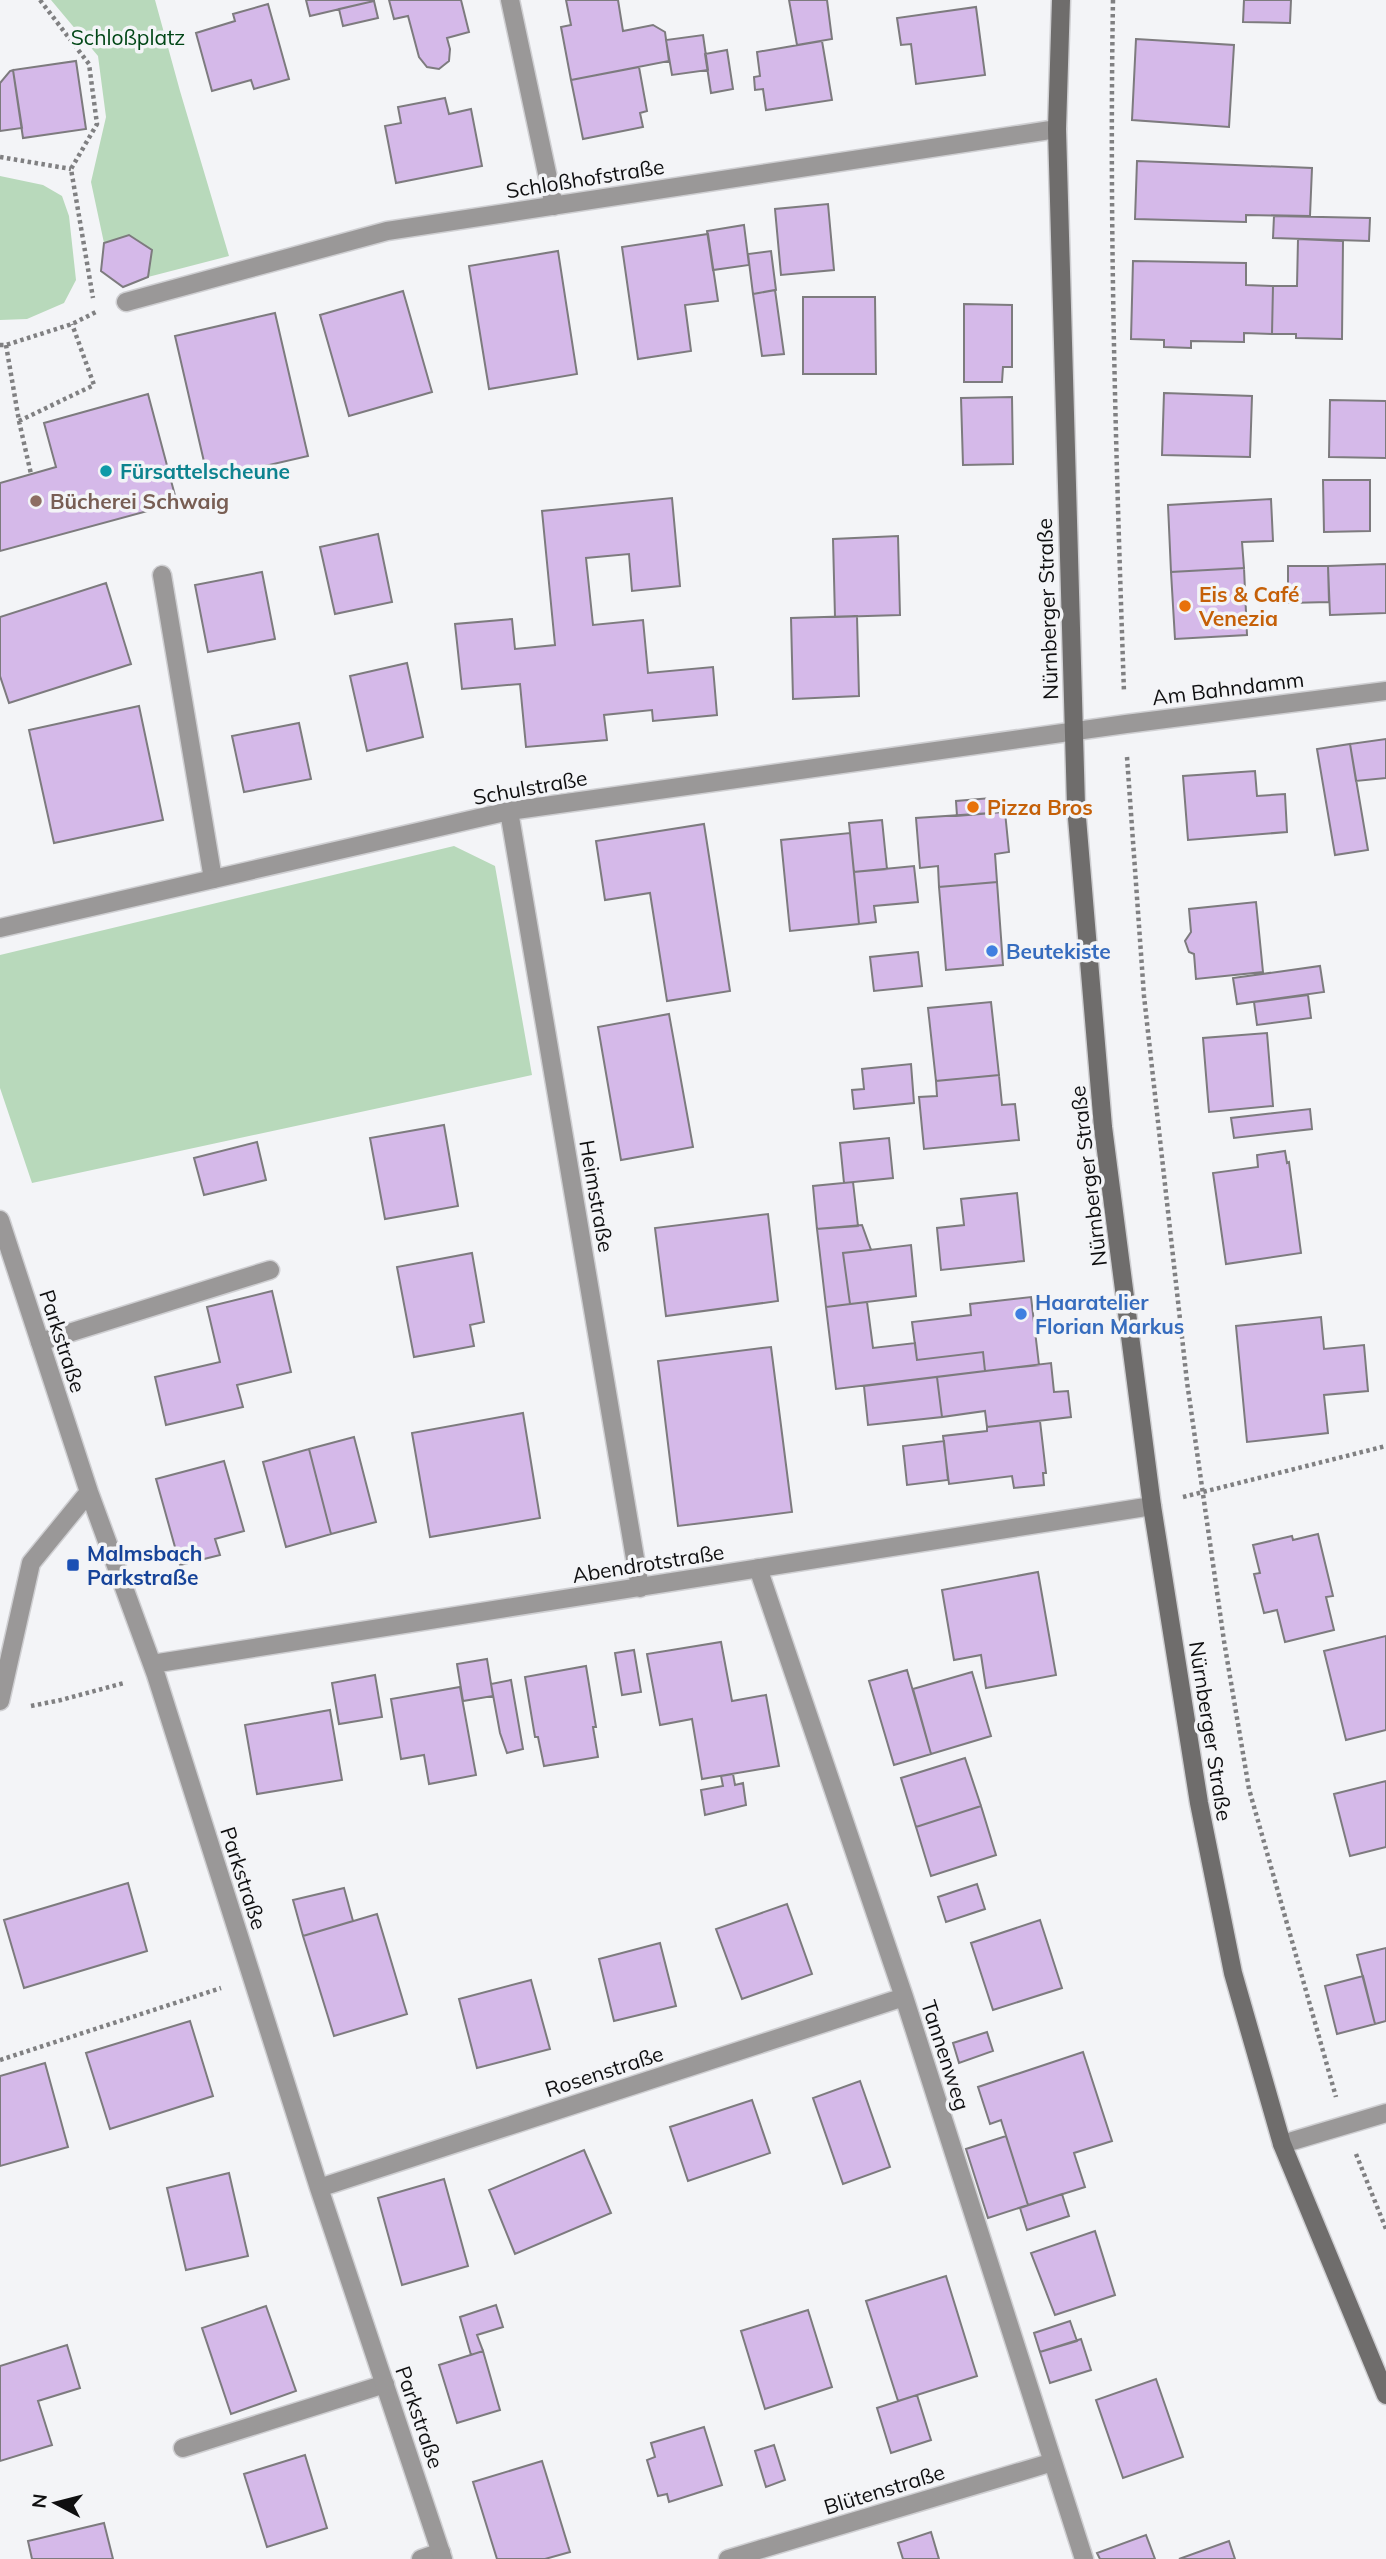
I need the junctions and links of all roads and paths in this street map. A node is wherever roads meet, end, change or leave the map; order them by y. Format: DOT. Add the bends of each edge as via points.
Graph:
graph roads {
  1 [pos="40,0"];
  2 [pos="510,0"];
  3 [pos="1061,0"];
  4 [pos="1113,0"];
  5 [pos="1057,129"];
  6 [pos="0,157"];
  7 [pos="71,169"];
  8 [pos="554,206"];
  9 [pos="126,302"];
  10 [pos="95,312"];
  11 [pos="72,324"];
  12 [pos="3,345"];
  13 [pos="19,422"];
  14 [pos="31,474"];
  15 [pos="162,575"];
  16 [pos="1386,691"];
  17 [pos="1126,724"];
  18 [pos="1075,731"];
  19 [pos="509,811"];
  20 [pos="214,879"];
  21 [pos="0,928"];
  22 [pos="0,1220"];
  23 [pos="270,1270"];
  24 [pos="40,1342"];
  25 [pos="1386,1446"];
  26 [pos="1203,1491"];
  27 [pos="89,1492"];
  28 [pos="1152,1506"];
  29 [pos="758,1568"];
  30 [pos="640,1588"];
  31 [pos="154,1669"];
  32 [pos="0,1701"];
  33 [pos="27,1707"];
  34 [pos="252,1978"];
  35 [pos="904,1997"];
  36 [pos="0,2060"];
  37 [pos="1386,2113"];
  38 [pos="1345,2126"];
  39 [pos="1282,2144"];
  40 [pos="319,2188"];
  41 [pos="1386,2229"];
  42 [pos="385,2384"];
  43 [pos="1386,2395"];
  44 [pos="183,2448"];
  45 [pos="1053,2462"];
  46 [pos="442,2556"];
  47 [pos="421,2559"];
  48 [pos="728,2559"];
  49 [pos="1084,2559"];
  1 -- 7 [label="path" via="89,64 97,124"];
  2 -- 8 [label="street"];
  3 -- 5 [label="main road, Nürnberger Straße"];
  4 -- 17 [label="path" via="1114,396"];
  5 -- 8 [label="street, Schloßhofstraße"];
  5 -- 18 [label="main road, Nürnberger Straße"];
  6 -- 7 [label="path"];
  7 -- 10 [label="path"];
  8 -- 9 [label="street, Schloßhofstraße" via="387,231"];
  9 -- 10 [label="path"];
  10 -- 11 [label="path"];
  11 -- 12 [label="path"];
  11 -- 13 [label="path" via="94,385"];
  12 -- 13 [label="path"];
  13 -- 14 [label="path"];
  15 -- 20 [label="street"];
  16 -- 17 [label="street, Am Bahndamm"];
  17 -- 18 [label="street, Am Bahndamm"];
  17 -- 26 [label="path" via="1144,996"];
  18 -- 19 [label="street, Schulstraße"];
  18 -- 28 [label="main road, Nürnberger Straße" via="1077,813 1103,1127"];
  19 -- 20 [label="street, Schulstraße"];
  19 -- 30 [label="street, Heimstraße"];
  20 -- 21 [label="street, Schulstraße"];
  22 -- 24 [label="street, Parkstraße"];
  23 -- 24 [label="street"];
  24 -- 27 [label="street, Parkstraße"];
  25 -- 26 [label="path"];
  26 -- 28 [label="path"];
  26 -- 38 [label="path" via="1249,1789"];
  27 -- 31 [label="street, Parkstraße"];
  27 -- 32 [label="street" via="30,1563"];
  28 -- 29 [label="street, Abendrotstraße"];
  28 -- 39 [label="main road, Nürnberger Straße" via="1199,1803 1233,1973"];
  29 -- 30 [label="street, Abendrotstraße"];
  29 -- 35 [label="street, Tannenweg"];
  30 -- 31 [label="street, Abendrotstraße"];
  31 -- 33 [label="path"];
  31 -- 34 [label="street, Parkstraße"];
  34 -- 36 [label="path"];
  34 -- 40 [label="street, Parkstraße"];
  35 -- 40 [label="street, Rosenstraße"];
  35 -- 45 [label="street, Tannenweg"];
  37 -- 38 [label="street"];
  38 -- 39 [label="street"];
  38 -- 41 [label="path"];
  39 -- 43 [label="main road, Nürnberger Straße"];
  40 -- 42 [label="street, Parkstraße"];
  42 -- 44 [label="street"];
  42 -- 46 [label="street, Parkstraße"];
  45 -- 48 [label="street, Blütenstraße"];
  45 -- 49 [label="street, Tannenweg"];
  46 -- 47 [label="street, Parkstraße"];
}
